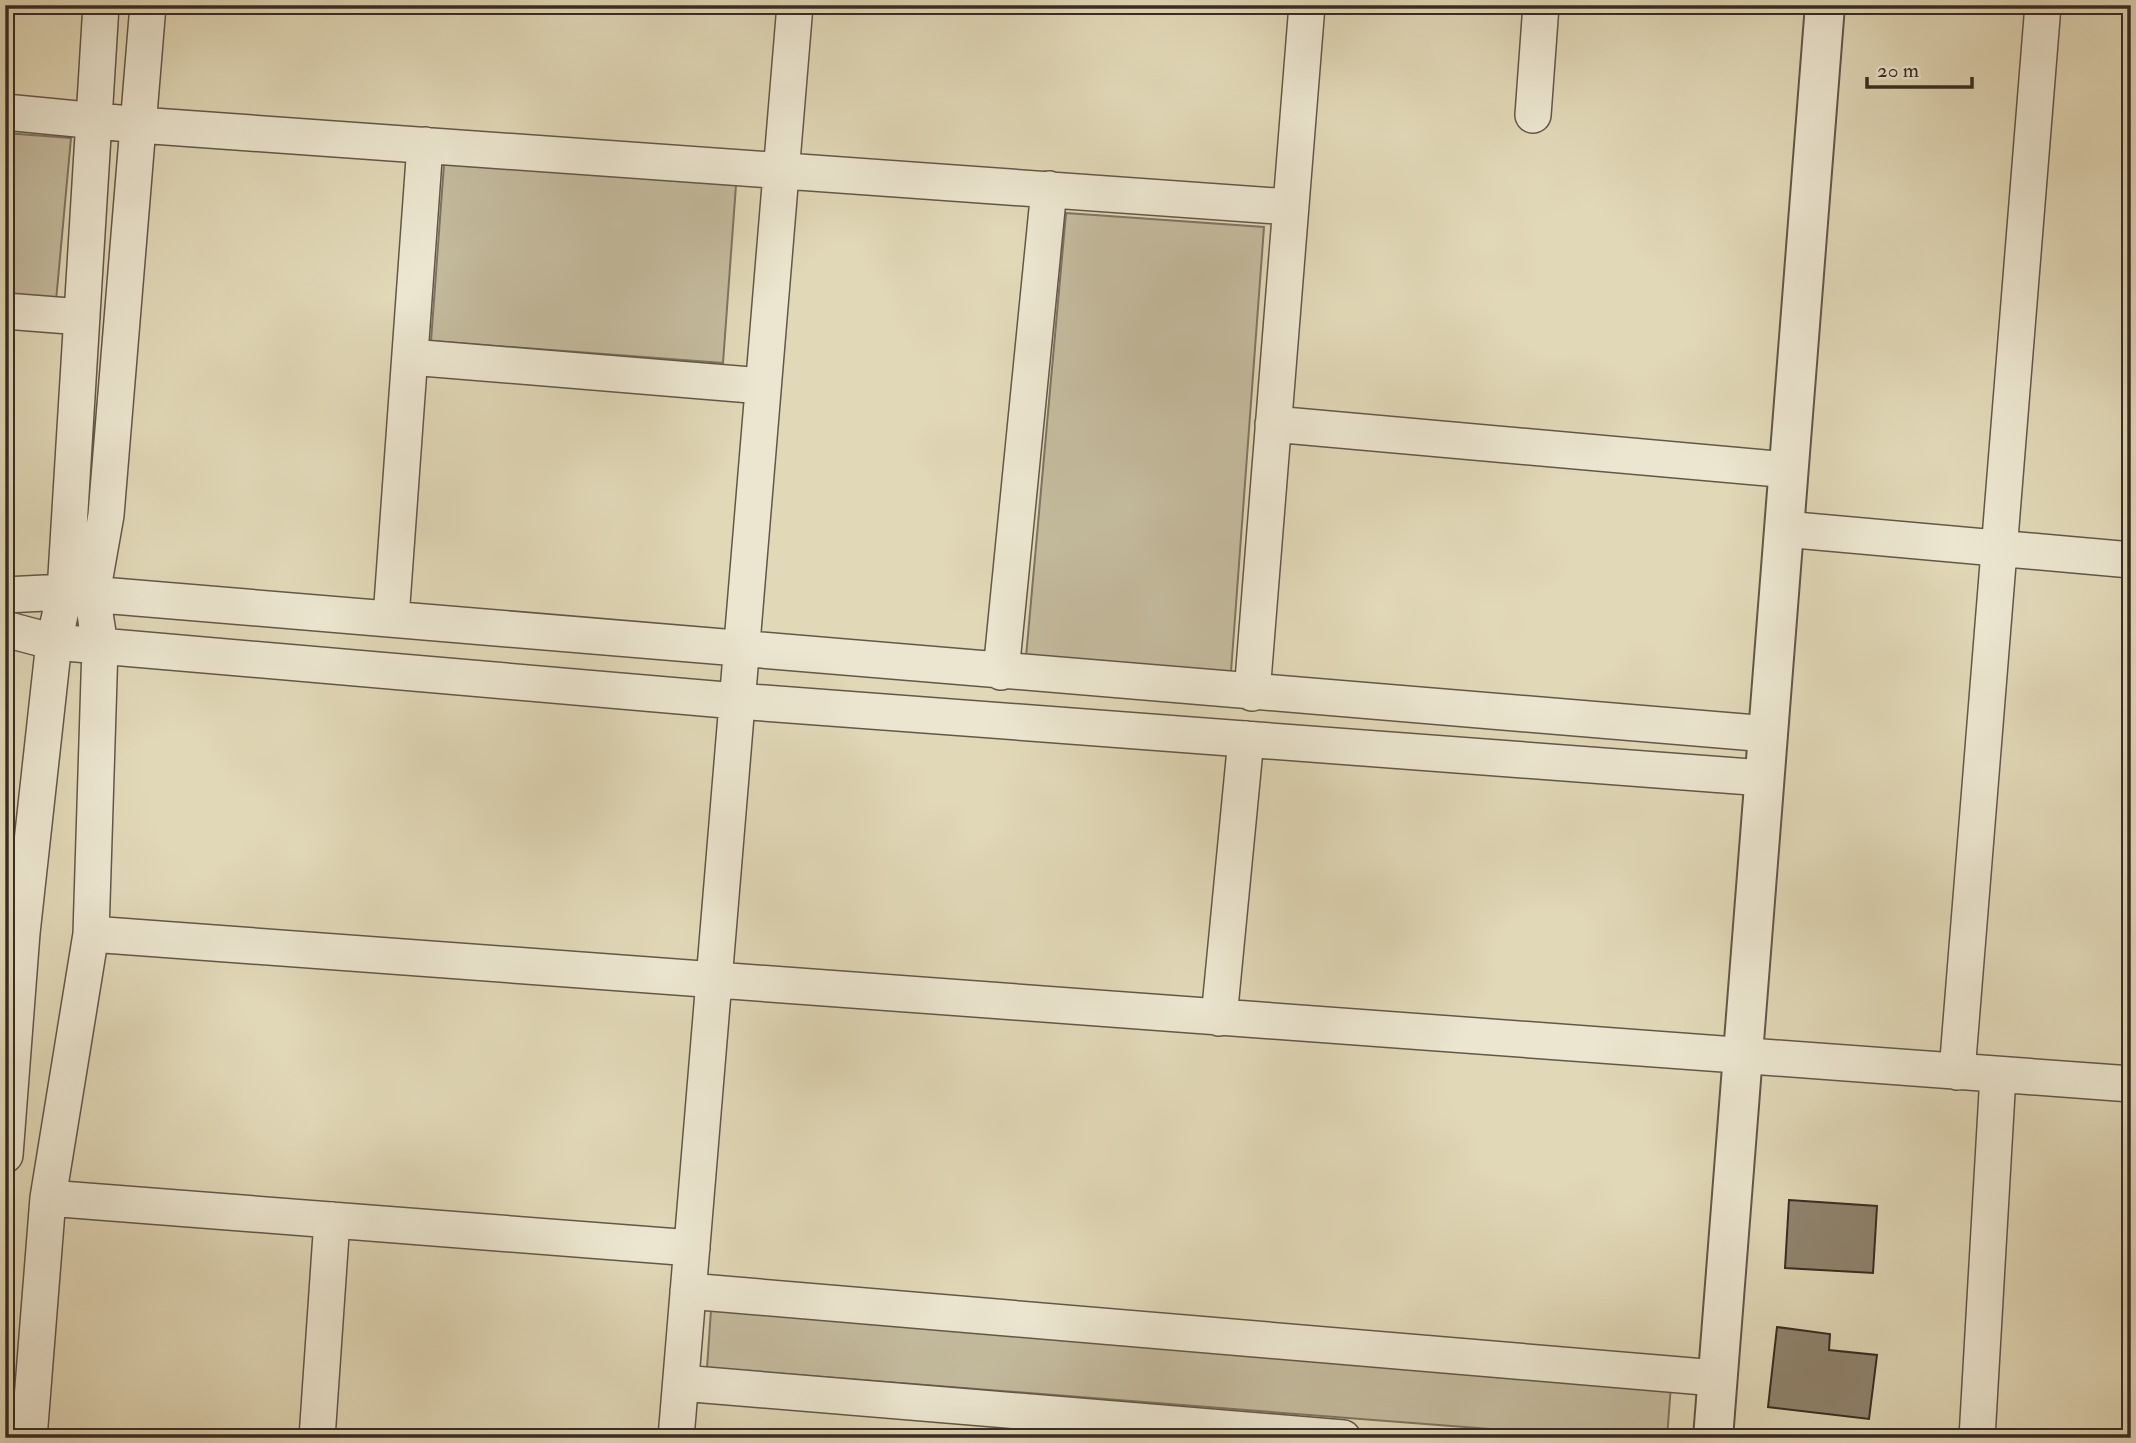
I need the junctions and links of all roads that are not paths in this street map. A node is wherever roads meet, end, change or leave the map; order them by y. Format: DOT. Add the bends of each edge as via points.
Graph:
graph roads {
  1 [pos="101,5"];
  2 [pos="148,5"];
  3 [pos="795,5"];
  4 [pos="1307,5"];
  5 [pos="1541,5"];
  6 [pos="1825,5"];
  7 [pos="2043,5"];
  8 [pos="5,112"];
  9 [pos="1533,116"];
  10 [pos="93,119"];
  11 [pos="139,125"];
  12 [pos="425,145"];
  13 [pos="781,170"];
  14 [pos="1049,190"];
  15 [pos="1290,207"];
  16 [pos="5,311"];
  17 [pos="82,317"];
  18 [pos="410,357"];
  19 [pos="763,386"];
  20 [pos="1273,424"];
  21 [pos="1788,470"];
  22 [pos="1784,529"];
  23 [pos="2000,548"];
  24 [pos="2131,560"];
  25 [pos="78,593"];
  26 [pos="5,595"];
  27 [pos="391,618"];
  28 [pos="5,629"];
  29 [pos="54,642"];
  30 [pos="100,646"];
  31 [pos="742,651"];
  32 [pos="1001,672"];
  33 [pos="1252,693"];
  34 [pos="737,701"];
  35 [pos="1768,734"];
  36 [pos="1246,739"];
  37 [pos="1764,778"];
  38 [pos="91,934"];
  39 [pos="714,980"];
  40 [pos="1219,1018"];
  41 [pos="1742,1057"];
  42 [pos="1957,1072"];
  43 [pos="1998,1075"];
  44 [pos="2131,1084"];
  45 [pos="5,1155"];
  46 [pos="48,1198"];
  47 [pos="332,1220"];
  48 [pos="692,1248"];
  49 [pos="688,1291"];
  50 [pos="1716,1378"];
  51 [pos="681,1383"];
  52 [pos="1011,1424"];
  53 [pos="29,1438"];
  54 [pos="317,1438"];
  55 [pos="676,1438"];
  56 [pos="1343,1438"];
  57 [pos="1713,1438"];
  58 [pos="1977,1438"];
  1 -- 10 [label="street"];
  2 -- 11 [label="street"];
  3 -- 13 [label="street"];
  4 -- 15 [label="street"];
  5 -- 9 [label="street"];
  6 -- 21 [label="street"];
  7 -- 23 [label="street"];
  8 -- 10 [label="street"];
  10 -- 11 [label="street"];
  10 -- 17 [label="street"];
  11 -- 12 [label="street"];
  11 -- 25 [label="street" via="106,515"];
  12 -- 13 [label="street"];
  12 -- 18 [label="street"];
  13 -- 14 [label="street"];
  13 -- 19 [label="street"];
  14 -- 15 [label="street"];
  14 -- 32 [label="street"];
  15 -- 20 [label="street"];
  16 -- 17 [label="street"];
  17 -- 25 [label="street"];
  18 -- 19 [label="street"];
  18 -- 27 [label="street"];
  19 -- 31 [label="street"];
  20 -- 21 [label="street"];
  20 -- 33 [label="street"];
  21 -- 22 [label="street"];
  22 -- 23 [label="street"];
  22 -- 35 [label="street"];
  23 -- 24 [label="street"];
  23 -- 42 [label="street"];
  25 -- 26 [label="street"];
  25 -- 27 [label="street"];
  25 -- 29 [label="street"];
  25 -- 30 [label="street"];
  27 -- 31 [label="street"];
  28 -- 29 [label="street"];
  29 -- 30 [label="street"];
  29 -- 45 [label="street" via="22,933"];
  30 -- 34 [label="street"];
  30 -- 38 [label="street"];
  31 -- 32 [label="street"];
  31 -- 34 [label="street"];
  32 -- 33 [label="street"];
  33 -- 35 [label="street"];
  34 -- 36 [label="street"];
  34 -- 39 [label="street"];
  35 -- 37 [label="street"];
  36 -- 37 [label="street"];
  36 -- 40 [label="street"];
  37 -- 41 [label="street"];
  38 -- 39 [label="street"];
  38 -- 46 [label="street"];
  39 -- 40 [label="street"];
  39 -- 48 [label="street"];
  40 -- 41 [label="street"];
  41 -- 42 [label="street"];
  41 -- 50 [label="street"];
  42 -- 43 [label="street"];
  43 -- 44 [label="street"];
  43 -- 58 [label="street"];
  46 -- 47 [label="street"];
  46 -- 53 [label="street"];
  47 -- 48 [label="street"];
  47 -- 54 [label="street"];
  48 -- 49 [label="street"];
  49 -- 50 [label="street"];
  49 -- 51 [label="street"];
  50 -- 57 [label="street"];
  51 -- 52 [label="street"];
  51 -- 55 [label="street"];
  52 -- 56 [label="street"];
}
